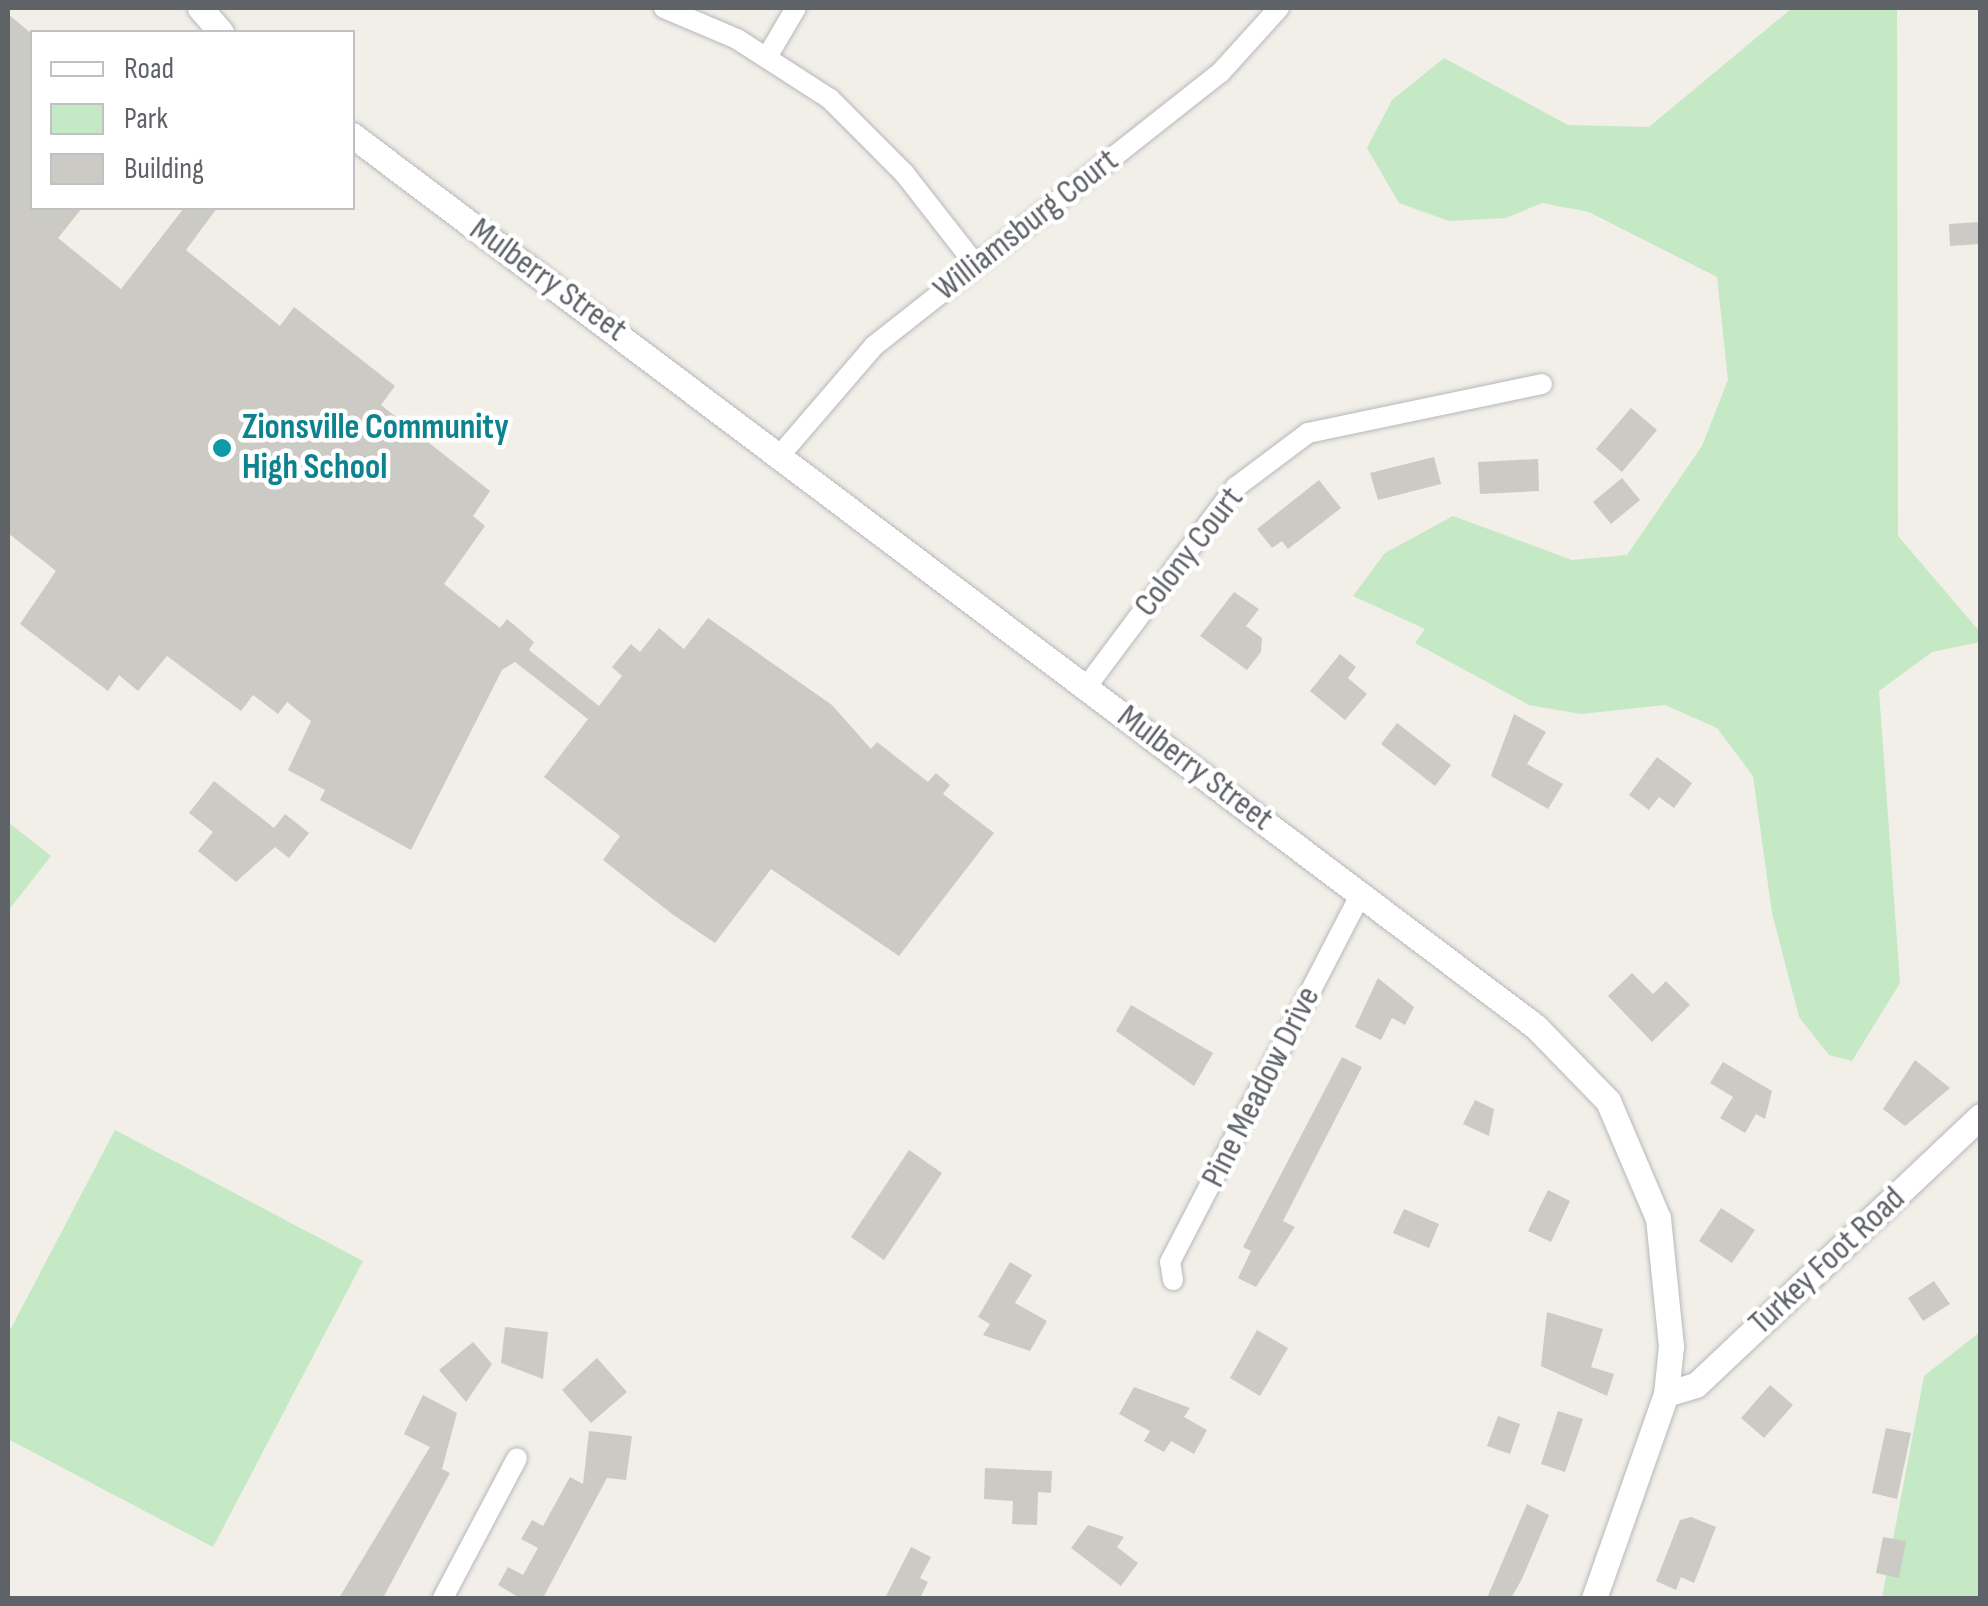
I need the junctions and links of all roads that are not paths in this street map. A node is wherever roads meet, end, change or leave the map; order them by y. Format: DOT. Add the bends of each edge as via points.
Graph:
graph roads {
  1 [pos="200,8"];
  2 [pos="664,8"];
  3 [pos="796,8"];
  4 [pos="1280,8"];
  5 [pos="219,30"];
  6 [pos="767,57"];
  7 [pos="355,137"];
  8 [pos="975,264"];
  9 [pos="1542,384"];
  10 [pos="782,452"];
  11 [pos="1087,686"];
  12 [pos="1360,895"];
  13 [pos="1980,1116"];
  14 [pos="1173,1280"];
  15 [pos="1666,1394"];
  16 [pos="518,1458"];
  17 [pos="443,1598"];
  18 [pos="1594,1598"];
  1 -- 5 [label="street"];
  2 -- 6 [label="street"];
  3 -- 6 [label="street"];
  4 -- 8 [label="street, Williamsburg Court" via="1220,72"];
  6 -- 8 [label="street" via="873,138"];
  7 -- 10 [label="street, Mulberry Street"];
  8 -- 10 [label="street, Williamsburg Court" via="874,346"];
  9 -- 11 [label="street, Colony Court" via="1308,433 1236,486"];
  10 -- 11 [label="street, Mulberry Street"];
  11 -- 12 [label="street, Mulberry Street"];
  12 -- 14 [label="street, Pine Meadow Drive" via="1170,1262"];
  12 -- 15 [label="street, Mulberry Street" via="1536,1026 1608,1101 1646,1180 1667,1260"];
  13 -- 15 [label="street, Turkey Foot Road" via="1696,1385"];
  15 -- 18 [label="street, Mulberry Street"];
  16 -- 17 [label="street"];
}
